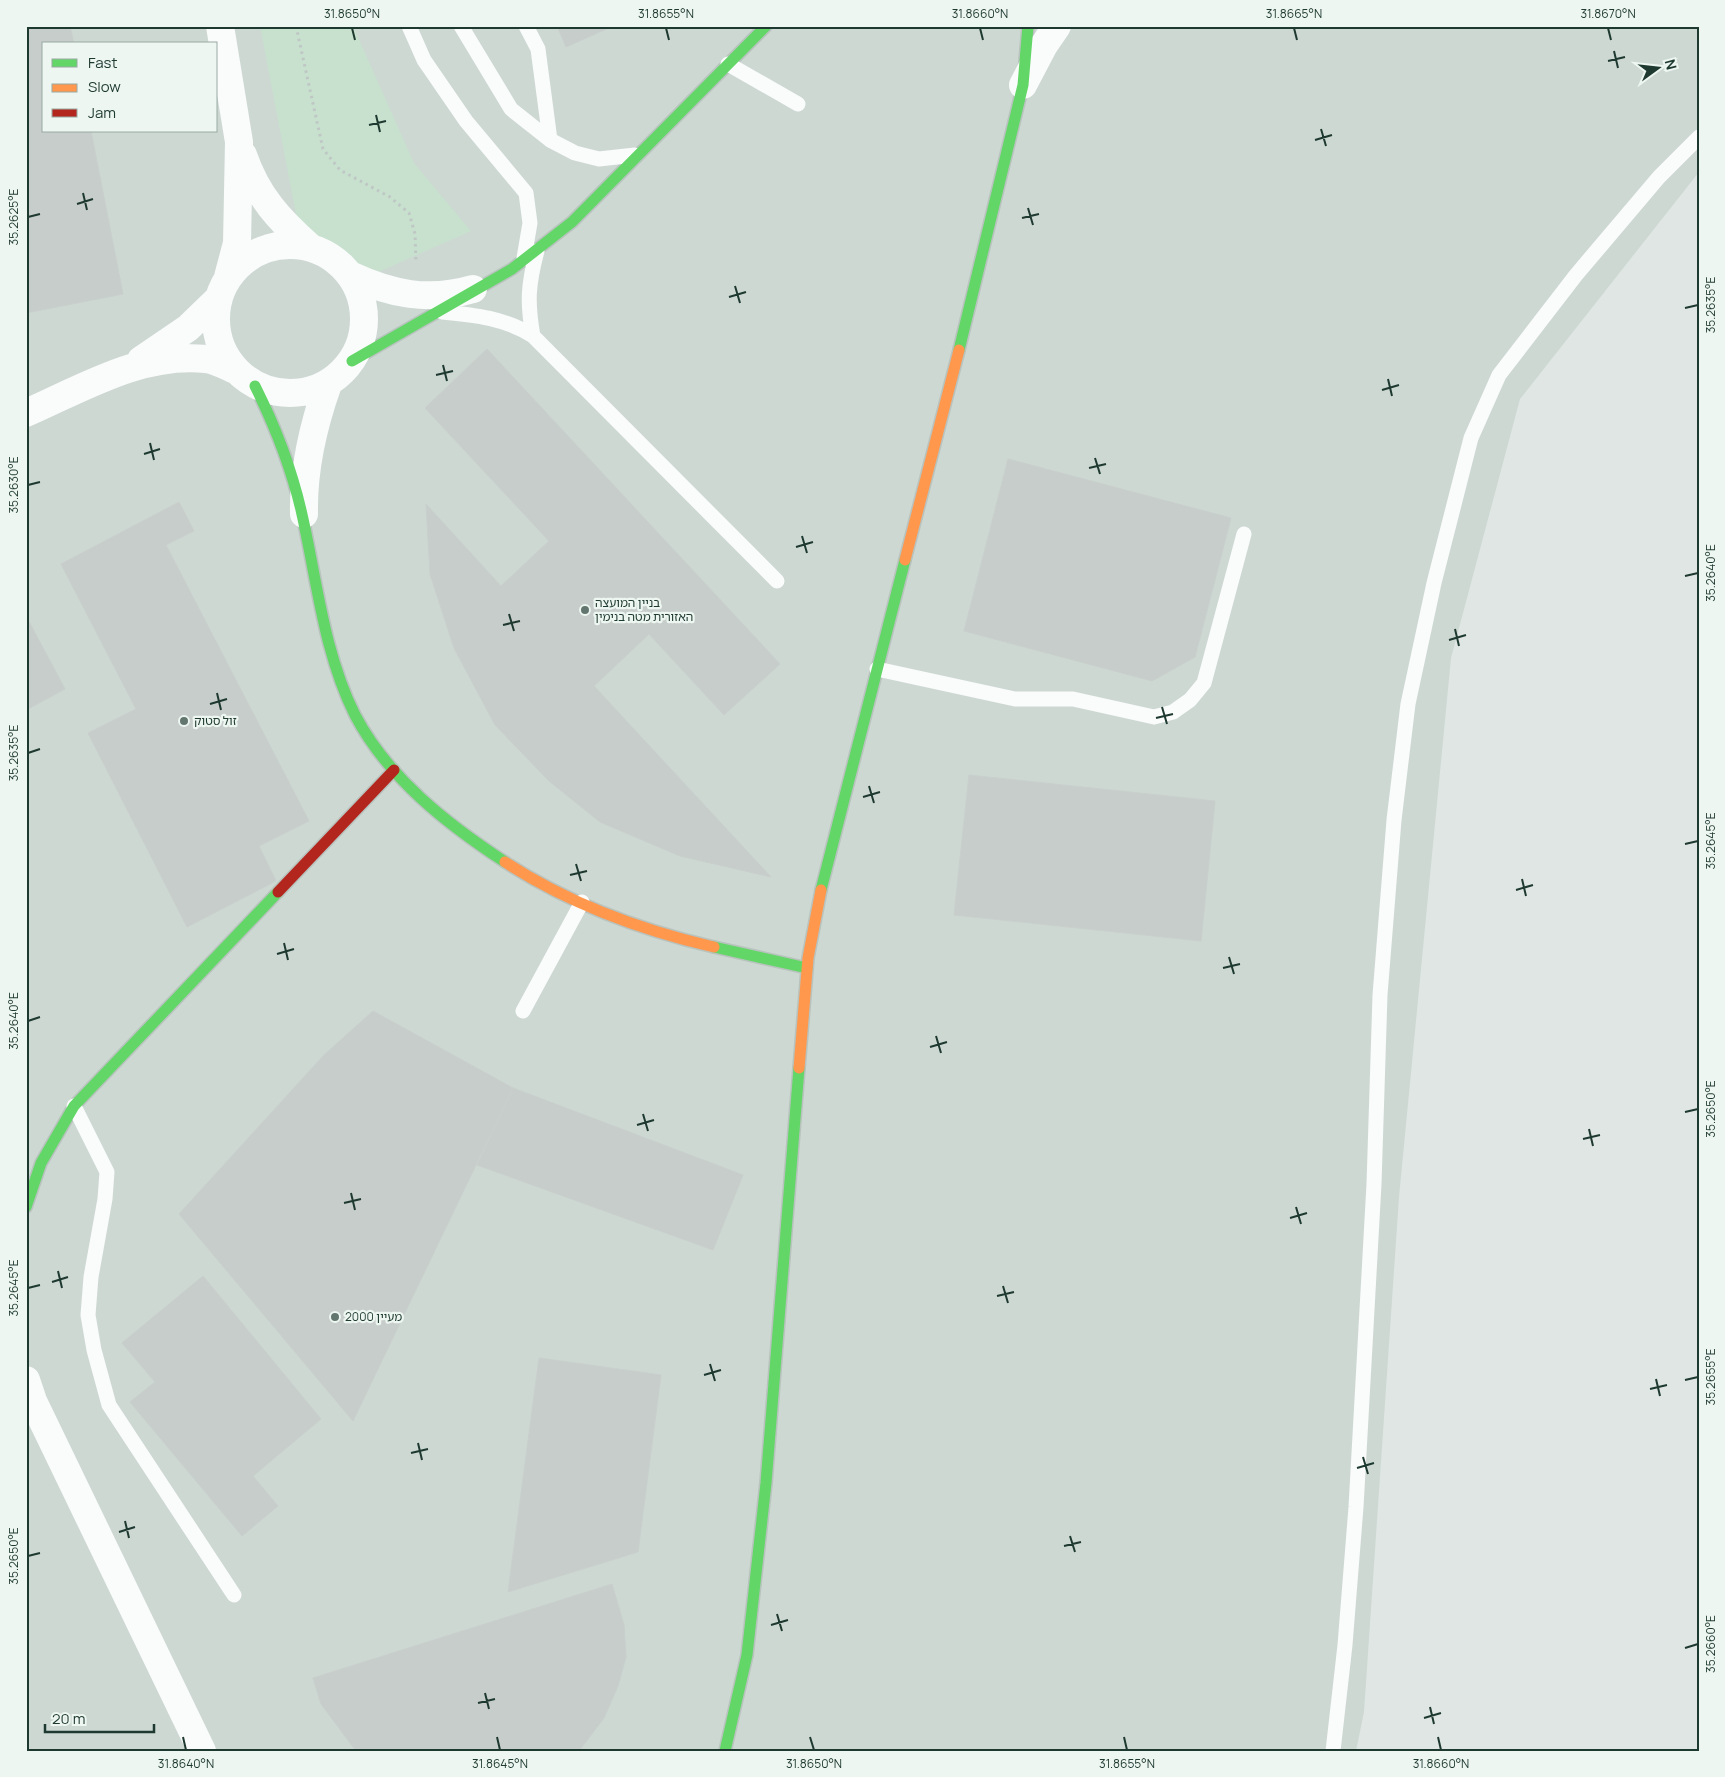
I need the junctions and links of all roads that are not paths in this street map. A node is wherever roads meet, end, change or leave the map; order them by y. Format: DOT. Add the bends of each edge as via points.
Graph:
graph roads {
  1 [pos="220,26"];
  2 [pos="409,26"];
  3 [pos="461,26"];
  4 [pos="526,26"];
  5 [pos="766,26"];
  6 [pos="1028,26"];
  7 [pos="1057,26"];
  8 [pos="728,64"];
  9 [pos="1023,85"];
  10 [pos="798,104"];
  11 [pos="1699,137"];
  12 [pos="550,140"];
  13 [pos="239,142"];
  14 [pos="639,154"];
  15 [pos="311,248"];
  16 [pos="537,251"];
  17 [pos="523,262"];
  18 [pos="350,275"];
  19 [pos="481,287"];
  20 [pos="223,288"];
  21 [pos="428,303"];
  22 [pos="533,336"];
  23 [pos="352,361"];
  24 [pos="127,369"];
  25 [pos="245,378"];
  26 [pos="328,384"];
  27 [pos="26,413"];
  28 [pos="305,525"];
  29 [pos="1244,534"];
  30 [pos="777,581"];
  31 [pos="877,669"];
  32 [pos="394,770"];
  33 [pos="582,902"];
  34 [pos="807,968"];
  35 [pos="523,1011"];
  36 [pos="74,1106"];
  37 [pos="26,1207"];
  38 [pos="26,1380"];
  39 [pos="234,1595"];
  40 [pos="202,1751"];
  41 [pos="725,1751"];
  42 [pos="1333,1751"];
  1 -- 13 [label="street"];
  2 -- 17 [label="lane" via="424,60 466,121 526,193 530,223"];
  3 -- 12 [label="lane" via="512,109"];
  4 -- 12 [label="lane" via="538,49"];
  5 -- 8 [label="street"];
  6 -- 9 [label="street"];
  7 -- 9 [label="street"];
  8 -- 10 [label="lane"];
  8 -- 14 [label="street"];
  9 -- 31 [label="street"];
  11 -- 42 [label="lane" via="1659,177 1576,275 1499,375 1471,438 1434,583 1408,704 1394,820 1380,995 1374,1184 1356,1507"];
  12 -- 14 [label="lane" via="575,153 600,158"];
  13 -- 15 [label="street" via="252,180 270,207"];
  13 -- 20 [label="street" via="237,243"];
  14 -- 16 [label="street" via="572,222"];
  15 -- 18 [label="street" via="333,258"];
  15 -- 20 [label="street" via="288,244 265,249 244,260"];
  16 -- 17 [label="street"];
  16 -- 22 [label="lane" via="528,286"];
  17 -- 19 [label="street"];
  18 -- 21 [label="street" via="376,287"];
  18 -- 23 [label="street" via="361,295 365,317 362,340"];
  19 -- 21 [label="street" via="431,297"];
  20 -- 24 [label="street" via="188,328"];
  20 -- 25 [label="street" via="215,324 221,349"];
  21 -- 22 [label="lane" via="515,325"];
  21 -- 23 [label="street"];
  22 -- 30 [label="lane"];
  23 -- 26 [label="street"];
  24 -- 25 [label="street" via="155,361 208,359"];
  24 -- 27 [label="street"];
  25 -- 26 [label="street" via="279,394 304,393"];
  25 -- 28 [label="street" via="276,432"];
  26 -- 28 [label="street" via="316,417 309,453 304,494"];
  28 -- 32 [label="street" via="332,656 348,699 366,733"];
  29 -- 31 [label="lane" via="1204,683 1190,700 1173,712 1154,716 1073,699 1015,699"];
  31 -- 34 [label="street" via="817,904"];
  32 -- 33 [label="street" via="431,807 470,839 520,871"];
  32 -- 36 [label="street"];
  33 -- 34 [label="street" via="615,918 678,938"];
  33 -- 35 [label="lane"];
  34 -- 41 [label="street" via="766,1483 747,1655"];
  36 -- 37 [label="street" via="41,1163"];
  36 -- 39 [label="lane" via="107,1172 88,1315 109,1405"];
  38 -- 40 [label="street" via="33,1401"];
}
